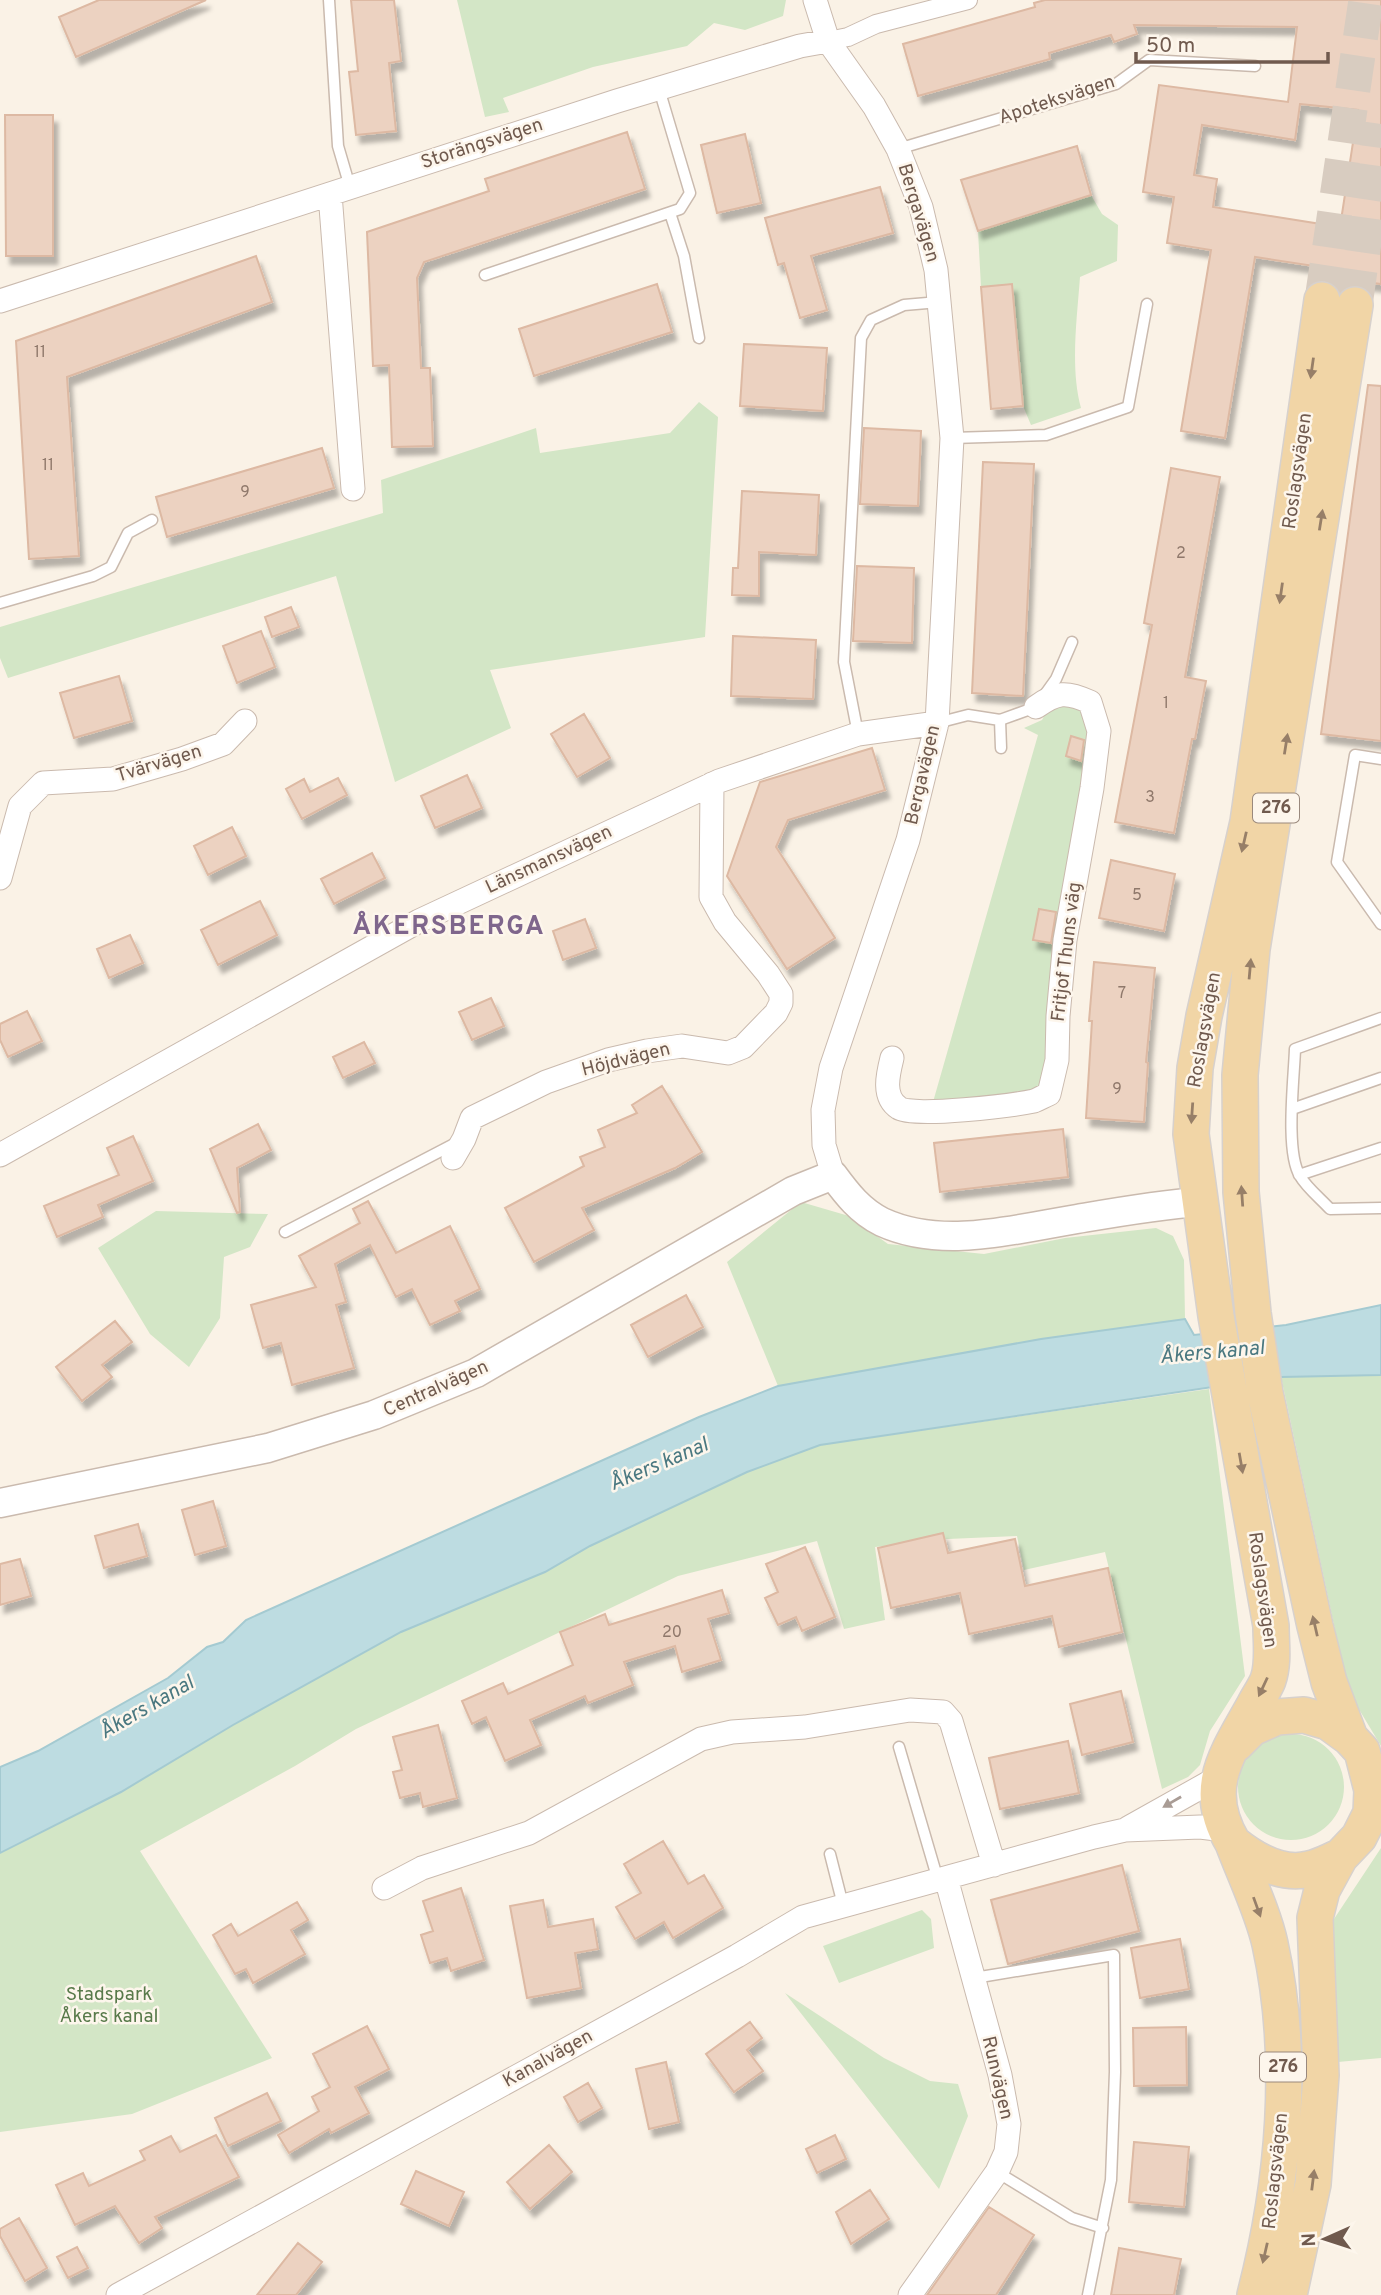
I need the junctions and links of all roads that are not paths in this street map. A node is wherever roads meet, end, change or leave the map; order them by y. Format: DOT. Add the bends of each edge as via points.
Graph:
graph roads {
  1 [pos="329,0"];
  2 [pos="816,0"];
  3 [pos="968,0"];
  4 [pos="828,41"];
  5 [pos="1255,66"];
  6 [pos="659,89"];
  7 [pos="898,149"];
  8 [pos="340,190"];
  9 [pos="670,213"];
  10 [pos="485,275"];
  11 [pos="0,301"];
  12 [pos="939,302"];
  13 [pos="1147,304"];
  14 [pos="699,338"];
  15 [pos="952,438"];
  16 [pos="353,489"];
  17 [pos="152,520"];
  18 [pos="0,603"];
  19 [pos="1072,642"];
  20 [pos="1035,707"];
  21 [pos="1000,720"];
  22 [pos="245,721"];
  23 [pos="937,723"];
  24 [pos="858,734"];
  25 [pos="1001,748"];
  26 [pos="1381,759"];
  27 [pos="712,784"];
  28 [pos="0,878"];
  29 [pos="1381,923"];
  30 [pos="1381,1018"];
  31 [pos="892,1058"];
  32 [pos="1381,1078"];
  33 [pos="1292,1109"];
  34 [pos="459,1148"];
  35 [pos="1381,1148"];
  36 [pos="0,1155"];
  37 [pos="833,1174"];
  38 [pos="1299,1175"];
  39 [pos="1199,1202"];
  40 [pos="1381,1208"];
  41 [pos="285,1232"];
  42 [pos="1253,1313"];
  43 [pos="0,1503"];
  44 [pos="1350,1738"];
  45 [pos="899,1747"];
  46 [pos="1224,1764"];
  47 [pos="1125,1830"];
  48 [pos="1229,1836"];
  49 [pos="830,1854"];
  50 [pos="1340,1857"];
  51 [pos="994,1865"];
  52 [pos="942,1879"];
  53 [pos="384,1888"];
  54 [pos="843,1905"];
  55 [pos="974,1978"];
  56 [pos="997,2172"];
  57 [pos="1103,2228"];
  58 [pos="118,2295"];
  59 [pos="910,2295"];
  60 [pos="1088,2295"];
  61 [pos="1255,2295"];
  62 [pos="1289,2295"];
  1 -- 8 [label="lane"];
  2 -- 4 [label="street, Bergavägen"];
  3 -- 4 [label="street, Storängsvägen"];
  4 -- 6 [label="street, Storängsvägen"];
  4 -- 7 [label="street, Bergavägen"];
  5 -- 7 [label="lane, Apoteksvägen" via="1149,60 1116,84"];
  6 -- 8 [label="street, Storängsvägen"];
  6 -- 9 [label="lane" via="690,193 680,209"];
  7 -- 12 [label="street, Bergavägen" via="920,208"];
  8 -- 11 [label="street, Storängsvägen"];
  8 -- 16 [label="street"];
  9 -- 10 [label="lane"];
  9 -- 14 [label="lane" via="684,256"];
  12 -- 15 [label="street, Bergavägen"];
  12 -- 24 [label="lane" via="904,305 871,320 860,338 844,662"];
  13 -- 15 [label="lane" via="1128,407 1046,435"];
  15 -- 23 [label="street, Bergavägen"];
  17 -- 18 [label="lane" via="128,533 111,567"];
  19 -- 20 [label="lane" via="1056,679"];
  20 -- 21 [label="lane, Fritjof Thuns väg"];
  20 -- 31 [label="street, Fritjof Thuns väg" via="1051,696 1072,694 1090,702 1099,731 1065,940 1057,1060 1049,1094 1035,1101 954,1110 901,1110 891,1100 886,1079"];
  21 -- 23 [label="lane, Fritjof Thuns väg" via="968,715"];
  21 -- 25 [label="lane"];
  22 -- 28 [label="street, Tvärvägen" via="223,744 182,759 113,779 43,783 20,806"];
  23 -- 24 [label="street, Länsmansvägen"];
  23 -- 37 [label="street, Bergavägen" via="908,840 831,1068 823,1110 824,1145"];
  24 -- 27 [label="street, Länsmansvägen"];
  26 -- 29 [label="lane" via="1355,755 1337,862"];
  27 -- 34 [label="street, Höjdvägen" via="711,897 781,994 776,1013 743,1046 728,1053 682,1046 646,1051 546,1082 471,1118"];
  27 -- 36 [label="street, Länsmansvägen" via="419,921"];
  30 -- 33 [label="lane" via="1295,1049"];
  32 -- 33 [label="lane"];
  33 -- 38 [label="lane"];
  34 -- 41 [label="lane"];
  35 -- 38 [label="lane"];
  37 -- 39 [label="street, Bergavägen" via="853,1203 882,1222 942,1235 989,1234"];
  37 -- 43 [label="street, Centralvägen" via="793,1191 476,1373 374,1415 268,1448"];
  38 -- 40 [label="lane" via="1330,1209"];
  39 -- 42 [label="main road" via="1220,1217 1232,1287"];
  42 -- 39 [label="main road, Roslagsvägen / 276, one-way" via="1241,1192 1240,1088 1252,949 1338,303 1248,822 1195,1068 1191,1134"];
  39 -- 46 [label="main road, Roslagsvägen / 276, one-way" via="1271,1626 1268,1680"];
  44 -- 42 [label="main road, Roslagsvägen / 276, one-way" via="1315,1626 1265,1393"];
  44 -- 46 [label="main road, Roslagsvägen / 276" via="1328,1722 1304,1715 1277,1717 1252,1728"];
  44 -- 50 [label="main road, Roslagsvägen / 276" via="1368,1767 1371,1813 1359,1837"];
  45 -- 52 [label="lane"];
  46 -- 47 [label="street, Kanalvägen, one-way"];
  46 -- 48 [label="main road, Roslagsvägen / 276" via="1218,1805"];
  47 -- 48 [label="street, Kanalvägen" via="1200,1827"];
  47 -- 51 [label="street, Kanalvägen"];
  48 -- 50 [label="main road, Roslagsvägen / 276" via="1252,1858 1280,1870 1308,1870"];
  48 -- 61 [label="main road, Roslagsvägen / 276, one-way" via="1270,1943 1280,2014 1284,2085 1278,2164 1268,2244"];
  49 -- 54 [label="lane"];
  62 -- 50 [label="main road, Roslagsvägen / 276, one-way" via="1313,2184 1321,2075 1315,1917 1322,1890"];
  51 -- 52 [label="street, Kanalvägen"];
  51 -- 53 [label="street" via="951,1721 943,1712 910,1710 701,1739 529,1833 422,1868"];
  52 -- 54 [label="street, Kanalvägen"];
  52 -- 55 [label="street, Runvägen"];
  54 -- 58 [label="street, Kanalvägen" via="803,1917"];
  55 -- 56 [label="street, Runvägen" via="1009,2124 1006,2152"];
  55 -- 57 [label="lane" via="1114,1955 1111,2180"];
  56 -- 57 [label="lane" via="1072,2218"];
  56 -- 59 [label="street, Runvägen"];
  57 -- 60 [label="lane"];
}
